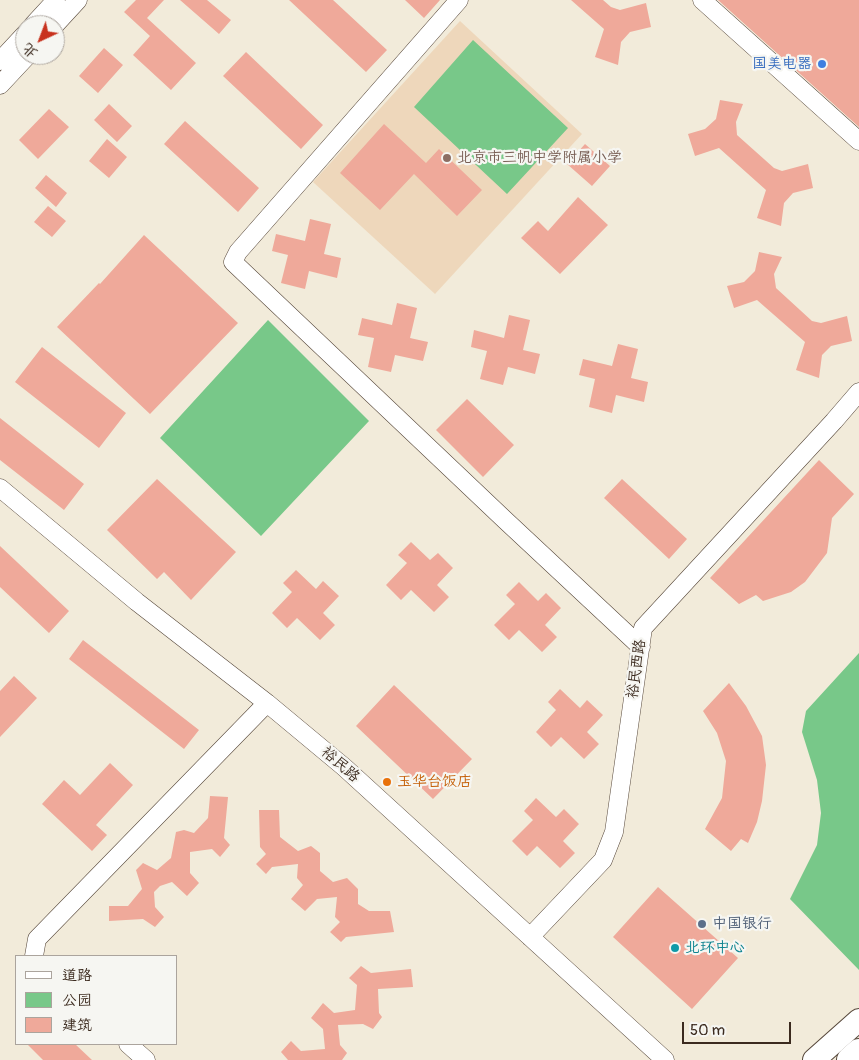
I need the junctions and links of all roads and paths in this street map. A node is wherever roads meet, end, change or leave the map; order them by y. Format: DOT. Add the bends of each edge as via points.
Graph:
graph roads {
  1 [pos="56,0"];
  2 [pos="78,0"];
  3 [pos="459,0"];
  4 [pos="702,0"];
  5 [pos="42,15"];
  6 [pos="64,15"];
  7 [pos="15,45"];
  8 [pos="0,61"];
  9 [pos="19,65"];
  10 [pos="0,85"];
  11 [pos="859,141"];
  12 [pos="859,392"];
  13 [pos="0,488"];
  14 [pos="640,646"];
  15 [pos="267,703"];
  16 [pos="530,937"];
  17 [pos="34,955"];
  18 [pos="859,1020"];
  19 [pos="129,1045"];
  20 [pos="859,1052"];
  21 [pos="146,1060"];
  22 [pos="665,1060"];
  23 [pos="814,1060"];
  24 [pos="850,1060"];
  1 -- 5 [label="street"];
  2 -- 6 [label="street"];
  3 -- 14 [label="street" via="244,244 233,262"];
  4 -- 11 [label="street"];
  7 -- 8 [label="street"];
  9 -- 10 [label="street"];
  12 -- 14 [label="street, 裕民西路" via="654,615 643,628"];
  13 -- 15 [label="street, 裕民路" via="137,602"];
  14 -- 16 [label="street, 裕民西路" via="614,832 603,860"];
  15 -- 16 [label="street, 裕民路" via="344,767"];
  15 -- 17 [label="street" via="37,940"];
  16 -- 22 [label="street, 裕民路"];
  18 -- 23 [label="main road"];
  19 -- 21 [label="street"];
  20 -- 24 [label="highway"];
}
